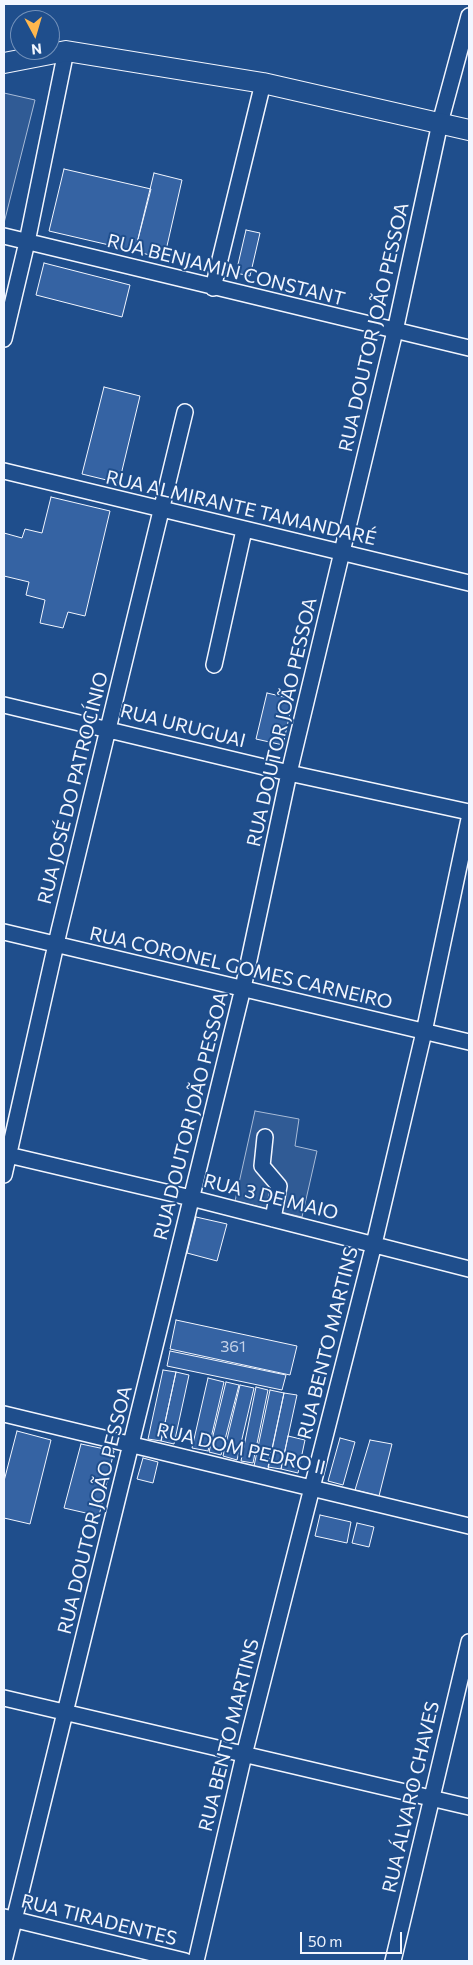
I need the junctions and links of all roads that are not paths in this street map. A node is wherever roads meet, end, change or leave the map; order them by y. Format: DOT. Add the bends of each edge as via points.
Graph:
graph roads {
  1 [pos="469,16"];
  2 [pos="66,50"];
  3 [pos="4,63"];
  4 [pos="263,83"];
  5 [pos="440,123"];
  6 [pos="469,130"];
  7 [pos="4,236"];
  8 [pos="27,242"];
  9 [pos="213,288"];
  10 [pos="395,331"];
  11 [pos="4,339"];
  12 [pos="469,348"];
  13 [pos="184,412"];
  14 [pos="4,471"];
  15 [pos="161,510"];
  16 [pos="244,530"];
  17 [pos="342,553"];
  18 [pos="469,584"];
  19 [pos="214,666"];
  20 [pos="4,705"];
  21 [pos="108,728"];
  22 [pos="288,774"];
  23 [pos="469,812"];
  24 [pos="469,819"];
  25 [pos="4,932"];
  26 [pos="56,944"];
  27 [pos="243,988"];
  28 [pos="424,1032"];
  29 [pos="469,1042"];
  30 [pos="265,1138"];
  31 [pos="6,1154"];
  32 [pos="4,1175"];
  33 [pos="190,1198"];
  34 [pos="273,1219"];
  35 [pos="374,1244"];
  36 [pos="469,1269"];
  37 [pos="4,1414"];
  38 [pos="132,1444"];
  39 [pos="312,1487"];
  40 [pos="469,1526"];
  41 [pos="469,1642"];
  42 [pos="4,1698"];
  43 [pos="66,1712"];
  44 [pos="244,1754"];
  45 [pos="431,1798"];
  46 [pos="469,1807"];
  47 [pos="9,1919"];
  48 [pos="4,1961"];
  49 [pos="185,1961"];
  50 [pos="196,1961"];
  51 [pos="393,1961"];
  1 -- 5 [label="street, RUA DOUTOR JOÃO PESSOA"];
  2 -- 3 [label="main road"];
  2 -- 4 [label="main road"];
  2 -- 8 [label="street"];
  4 -- 5 [label="main road"];
  4 -- 9 [label="street"];
  5 -- 6 [label="main road"];
  5 -- 10 [label="street, RUA DOUTOR JOÃO PESSOA"];
  7 -- 8 [label="street, RUA BENJAMIN CONSTANT"];
  8 -- 9 [label="street, RUA BENJAMIN CONSTANT"];
  8 -- 11 [label="street"];
  9 -- 10 [label="street, RUA BENJAMIN CONSTANT"];
  10 -- 12 [label="street, RUA BENJAMIN CONSTANT"];
  10 -- 17 [label="street, RUA DOUTOR JOÃO PESSOA"];
  13 -- 15 [label="street, RUA JOSÉ DO PATROCÍNIO"];
  14 -- 15 [label="street, RUA ALMIRANTE TAMANDARÉ"];
  15 -- 16 [label="street, RUA ALMIRANTE TAMANDARÉ"];
  15 -- 21 [label="street, RUA JOSÉ DO PATROCÍNIO"];
  16 -- 17 [label="street, RUA ALMIRANTE TAMANDARÉ"];
  16 -- 19 [label="street"];
  17 -- 18 [label="street, RUA ALMIRANTE TAMANDARÉ"];
  17 -- 22 [label="street, RUA DOUTOR JOÃO PESSOA"];
  20 -- 21 [label="street, RUA URUGUAI"];
  21 -- 22 [label="street, RUA URUGUAI"];
  21 -- 26 [label="street, RUA JOSÉ DO PATROCÍNIO"];
  22 -- 23 [label="street, RUA URUGUAI"];
  22 -- 27 [label="street, RUA DOUTOR JOÃO PESSOA"];
  24 -- 28 [label="street, RUA BENTO MARTINS"];
  25 -- 26 [label="street, RUA CORONEL GOMES CARNEIRO"];
  26 -- 27 [label="street, RUA CORONEL GOMES CARNEIRO"];
  26 -- 31 [label="street, RUA JOSÉ DO PATROCÍNIO"];
  27 -- 28 [label="street, RUA CORONEL GOMES CARNEIRO"];
  27 -- 33 [label="street, RUA DOUTOR JOÃO PESSOA"];
  28 -- 29 [label="street, RUA CORONEL GOMES CARNEIRO"];
  28 -- 35 [label="street, RUA BENTO MARTINS"];
  30 -- 34 [label="street" via="262,1166 278,1186"];
  31 -- 32 [label="street, RUA JOSÉ DO PATROCÍNIO"];
  31 -- 33 [label="street, RUA 3 DE MAIO"];
  33 -- 34 [label="street, RUA 3 DE MAIO"];
  33 -- 38 [label="street, RUA DOUTOR JOÃO PESSOA"];
  34 -- 35 [label="street, RUA 3 DE MAIO"];
  35 -- 36 [label="street, RUA 3 DE MAIO"];
  35 -- 39 [label="street, RUA BENTO MARTINS"];
  37 -- 38 [label="street, RUA DOM PEDRO II"];
  38 -- 39 [label="street, RUA DOM PEDRO II"];
  38 -- 43 [label="street, RUA DOUTOR JOÃO PESSOA"];
  39 -- 40 [label="street, RUA DOM PEDRO II"];
  39 -- 44 [label="street, RUA BENTO MARTINS"];
  41 -- 45 [label="street, RUA ÁLVARO CHAVES"];
  42 -- 43 [label="street"];
  43 -- 44 [label="street"];
  43 -- 47 [label="street, RUA DOUTOR JOÃO PESSOA"];
  44 -- 45 [label="street"];
  44 -- 50 [label="street, RUA BENTO MARTINS"];
  45 -- 46 [label="street"];
  45 -- 51 [label="street, RUA ÁLVARO CHAVES"];
  47 -- 48 [label="street, RUA DOUTOR JOÃO PESSOA"];
  47 -- 49 [label="street, RUA TIRADENTES"];
}
